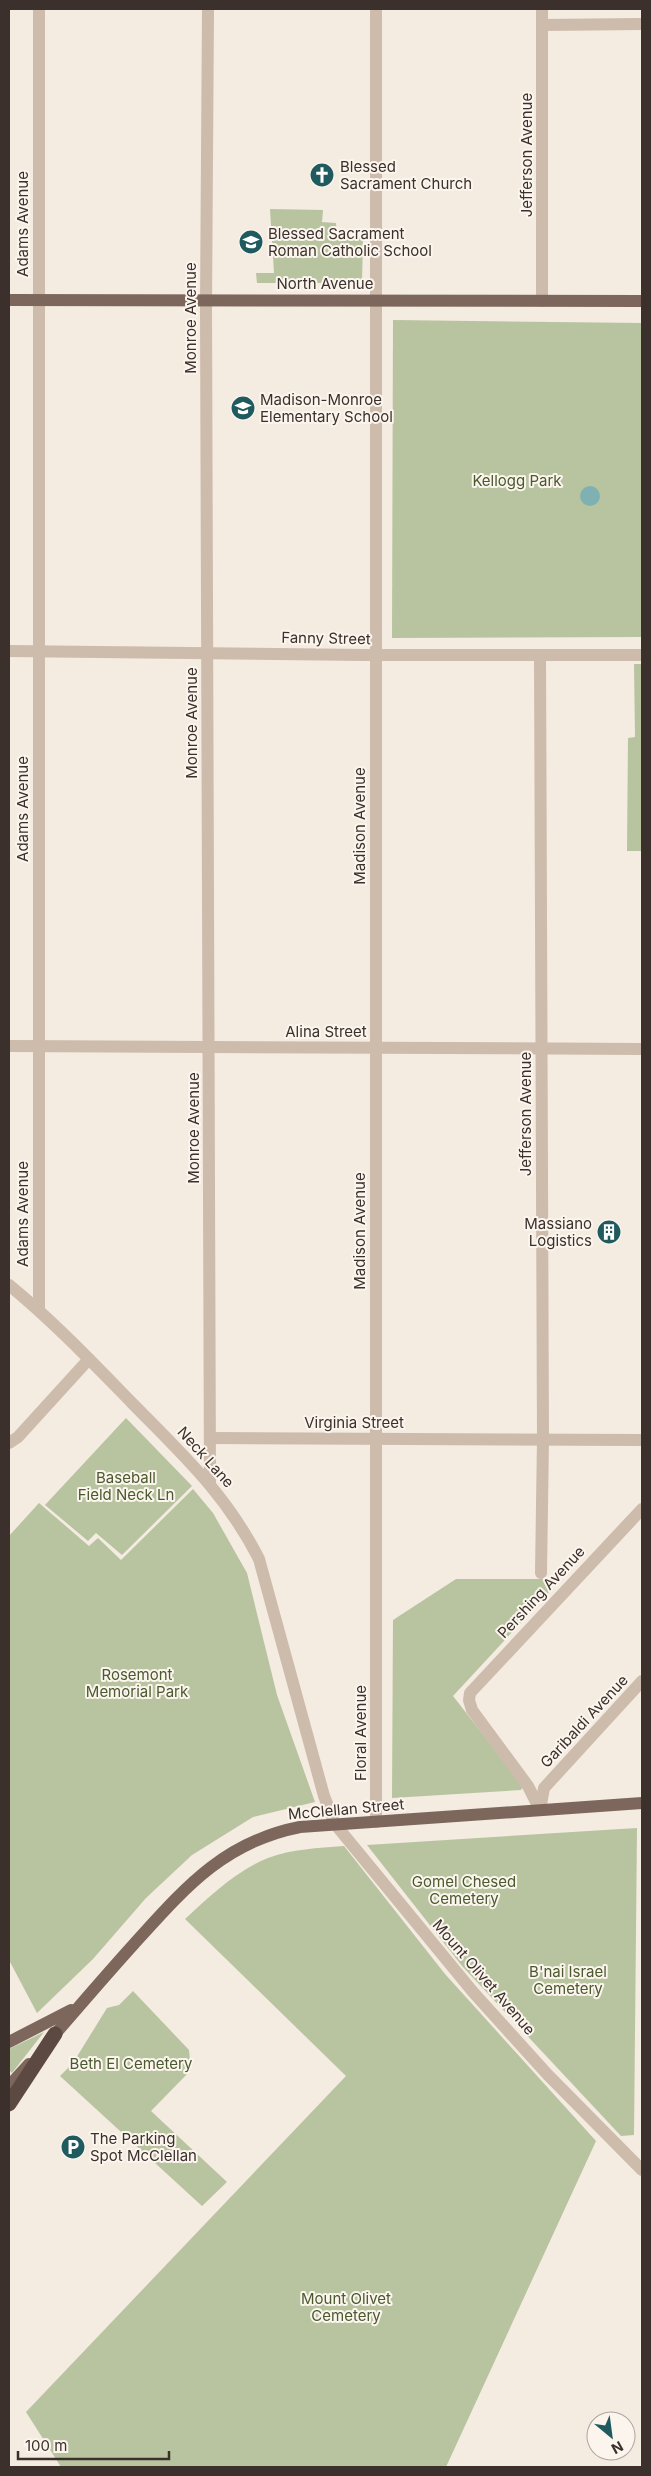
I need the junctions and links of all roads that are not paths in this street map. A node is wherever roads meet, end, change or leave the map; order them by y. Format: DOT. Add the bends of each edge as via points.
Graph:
graph roads {
  1 [pos="39,9"];
  2 [pos="208,9"];
  3 [pos="376,9"];
  4 [pos="542,9"];
  5 [pos="642,24"];
  6 [pos="542,25"];
  7 [pos="375,299"];
  8 [pos="9,300"];
  9 [pos="38,300"];
  10 [pos="206,300"];
  11 [pos="542,301"];
  12 [pos="642,301"];
  13 [pos="9,651"];
  14 [pos="38,651"];
  15 [pos="206,654"];
  16 [pos="540,654"];
  17 [pos="376,655"];
  18 [pos="642,655"];
  19 [pos="9,1046"];
  20 [pos="38,1046"];
  21 [pos="209,1047"];
  22 [pos="375,1048"];
  23 [pos="540,1048"];
  24 [pos="642,1048"];
  25 [pos="9,1285"];
  26 [pos="39,1310"];
  27 [pos="89,1359"];
  28 [pos="210,1438"];
  29 [pos="376,1439"];
  30 [pos="543,1439"];
  31 [pos="642,1440"];
  32 [pos="9,1443"];
  33 [pos="210,1484"];
  34 [pos="642,1509"];
  35 [pos="541,1573"];
  36 [pos="376,1644"];
  37 [pos="642,1680"];
  38 [pos="298,1702"];
  39 [pos="642,1803"];
  40 [pos="540,1810"];
  41 [pos="376,1822"];
  42 [pos="335,1824"];
  43 [pos="78,2007"];
  44 [pos="54,2034"];
  45 [pos="9,2042"];
  46 [pos="9,2086"];
  47 [pos="9,2104"];
  48 [pos="642,2170"];
  1 -- 9 [label="street, Adams Avenue"];
  2 -- 10 [label="street, Monroe Avenue"];
  3 -- 7 [label="street, Madison Avenue"];
  4 -- 6 [label="street, Jefferson Avenue"];
  5 -- 6 [label="street"];
  6 -- 11 [label="street, Jefferson Avenue"];
  7 -- 10 [label="main road, North Avenue"];
  7 -- 11 [label="main road, North Avenue"];
  7 -- 17 [label="street, Madison Avenue"];
  8 -- 9 [label="main road, North Avenue"];
  9 -- 10 [label="main road, North Avenue"];
  9 -- 14 [label="street, Adams Avenue"];
  10 -- 15 [label="street, Monroe Avenue"];
  11 -- 12 [label="main road, North Avenue"];
  13 -- 14 [label="street, Fanny Street"];
  14 -- 15 [label="street, Fanny Street"];
  14 -- 20 [label="street, Adams Avenue"];
  15 -- 17 [label="street, Fanny Street"];
  15 -- 21 [label="street, Monroe Avenue"];
  16 -- 17 [label="street, Fanny Street"];
  16 -- 18 [label="street, Fanny Street"];
  16 -- 23 [label="street, Jefferson Avenue"];
  17 -- 22 [label="street, Madison Avenue"];
  19 -- 20 [label="street, Alina Street"];
  20 -- 21 [label="street, Alina Street"];
  20 -- 26 [label="street, Adams Avenue"];
  21 -- 22 [label="street, Alina Street"];
  21 -- 28 [label="street, Monroe Avenue"];
  22 -- 23 [label="street, Alina Street"];
  22 -- 29 [label="street, Madison Avenue"];
  23 -- 24 [label="street, Alina Street"];
  23 -- 30 [label="street, Jefferson Avenue"];
  25 -- 26 [label="street, Neck Lane"];
  26 -- 27 [label="street, Neck Lane"];
  27 -- 32 [label="street"];
  27 -- 33 [label="street, Neck Lane"];
  28 -- 29 [label="street, Virginia Street"];
  28 -- 33 [label="street"];
  29 -- 30 [label="street, Virginia Street"];
  29 -- 36 [label="street, Madison Avenue"];
  30 -- 31 [label="street, Virginia Street"];
  30 -- 35 [label="street, Jefferson Avenue"];
  33 -- 38 [label="street, Neck Lane" via="240,1525 258,1559"];
  34 -- 40 [label="street, Pershing Avenue" via="475,1685 469,1700 472,1710 528,1786"];
  36 -- 41 [label="street, Floral Avenue"];
  37 -- 40 [label="street, Garibaldi Avenue" via="544,1788"];
  38 -- 42 [label="street, Mount Olivet Avenue"];
  39 -- 40 [label="main road, McClellan Street"];
  40 -- 41 [label="main road, McClellan Street"];
  41 -- 42 [label="main road, McClellan Street"];
  42 -- 43 [label="main road, McClellan Street" via="272,1833 235,1849 212,1864 171,1903"];
  42 -- 48 [label="street, Mount Olivet Avenue" via="473,1992 548,2075"];
  43 -- 44 [label="main road, McClellan Street"];
  43 -- 45 [label="main road"];
  44 -- 46 [label="main road, McClellan Street"];
  44 -- 47 [label="highway"];
}
